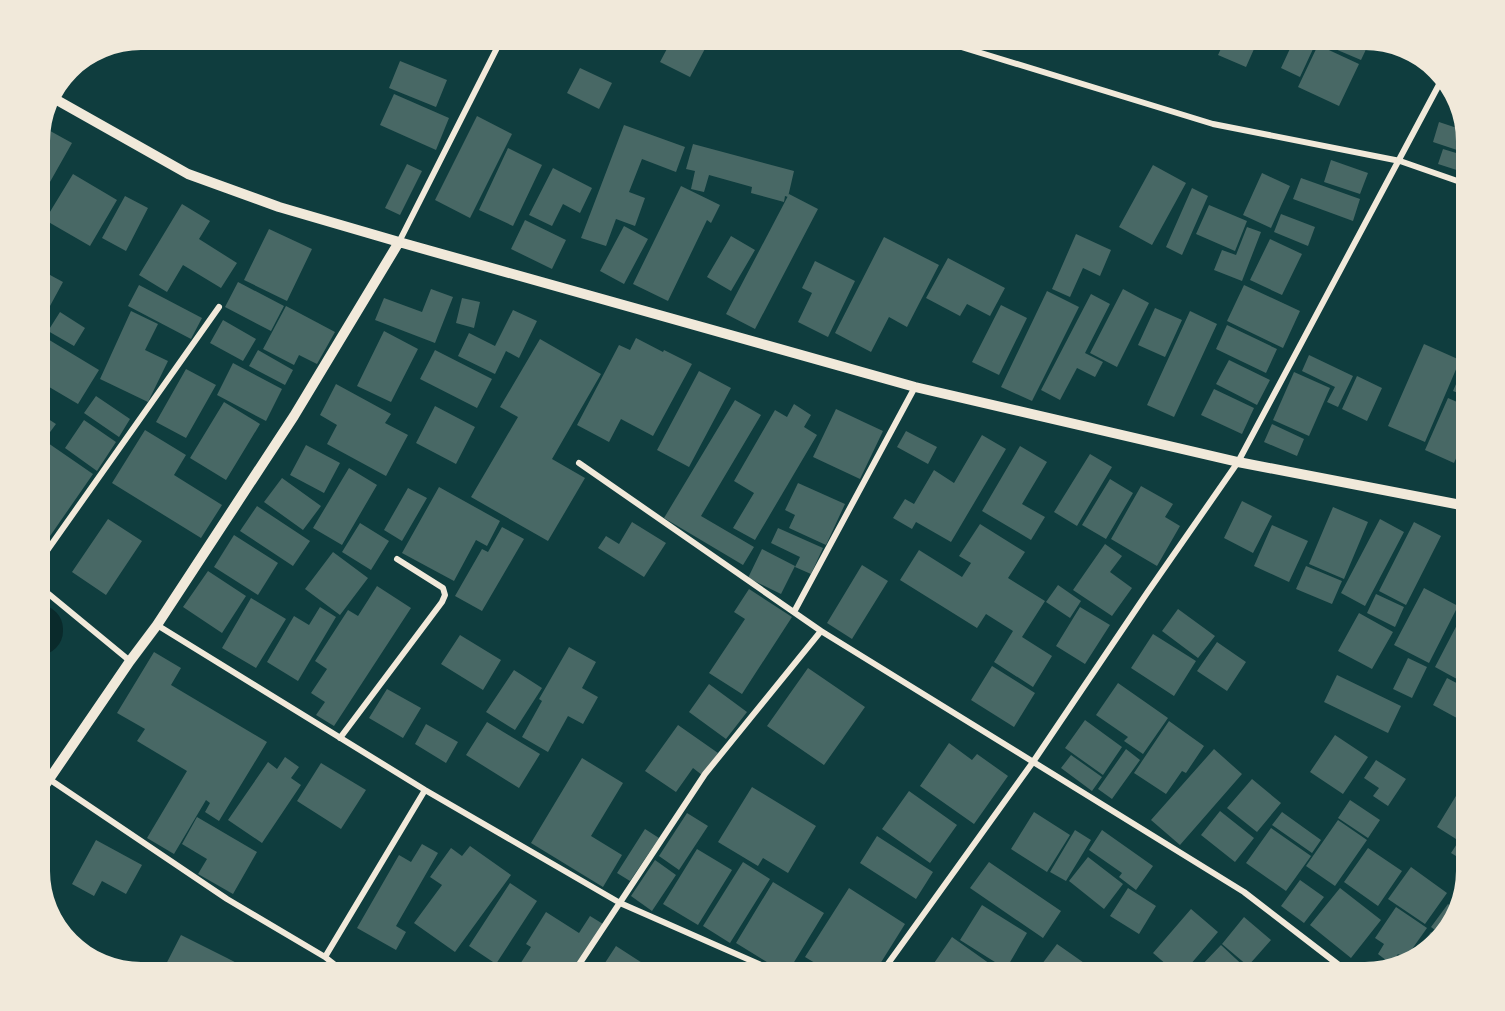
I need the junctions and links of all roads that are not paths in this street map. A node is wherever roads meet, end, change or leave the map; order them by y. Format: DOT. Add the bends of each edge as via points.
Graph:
graph roads {
  1 [pos="496,50"];
  2 [pos="971,50"];
  3 [pos="1438,88"];
  4 [pos="59,101"];
  5 [pos="1400,161"];
  6 [pos="1456,181"];
  7 [pos="399,242"];
  8 [pos="219,307"];
  9 [pos="915,387"];
  10 [pos="1238,462"];
  11 [pos="579,463"];
  12 [pos="1456,504"];
  13 [pos="50,546"];
  14 [pos="398,558"];
  15 [pos="50,595"];
  16 [pos="794,612"];
  17 [pos="157,625"];
  18 [pos="821,631"];
  19 [pos="130,661"];
  20 [pos="340,738"];
  21 [pos="1033,762"];
  22 [pos="50,778"];
  23 [pos="50,780"];
  24 [pos="425,790"];
  25 [pos="620,903"];
  26 [pos="325,957"];
  27 [pos="331,962"];
  28 [pos="581,962"];
  29 [pos="754,962"];
  30 [pos="889,962"];
  31 [pos="1335,962"];
  1 -- 7 [label="street"];
  2 -- 5 [label="street" via="1213,124"];
  3 -- 5 [label="street"];
  4 -- 7 [label="street" via="188,174 279,207"];
  5 -- 6 [label="street"];
  5 -- 10 [label="street"];
  7 -- 9 [label="street"];
  7 -- 17 [label="street" via="294,416"];
  8 -- 13 [label="street"];
  9 -- 10 [label="street"];
  9 -- 16 [label="street"];
  10 -- 12 [label="street"];
  10 -- 21 [label="street"];
  11 -- 16 [label="street"];
  14 -- 20 [label="street" via="443,588 445,594"];
  15 -- 19 [label="street"];
  16 -- 18 [label="street"];
  17 -- 19 [label="street"];
  17 -- 20 [label="street"];
  18 -- 21 [label="street"];
  18 -- 25 [label="street" via="705,774"];
  19 -- 22 [label="street"];
  20 -- 24 [label="street"];
  21 -- 30 [label="street"];
  21 -- 31 [label="street" via="1244,892"];
  23 -- 26 [label="street" via="227,899"];
  24 -- 25 [label="street"];
  24 -- 26 [label="street"];
  25 -- 28 [label="street"];
  25 -- 29 [label="street"];
  26 -- 27 [label="street"];
}
